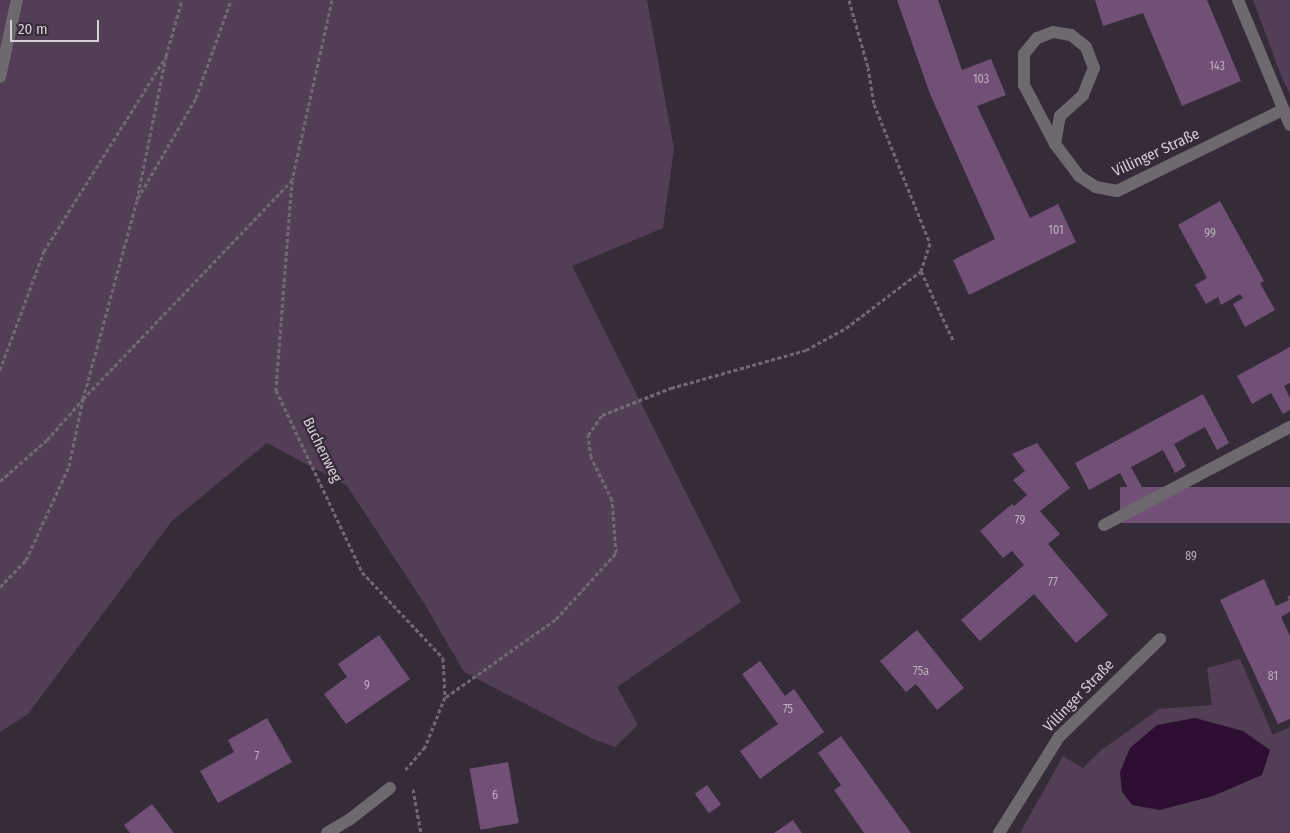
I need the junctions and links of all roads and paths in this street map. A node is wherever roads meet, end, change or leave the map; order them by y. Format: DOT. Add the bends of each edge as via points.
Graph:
graph roads {
  1 [pos="17,0"];
  2 [pos="182,0"];
  3 [pos="231,0"];
  4 [pos="332,0"];
  5 [pos="850,0"];
  6 [pos="1238,0"];
  7 [pos="166,56"];
  8 [pos="0,77"];
  9 [pos="1282,110"];
  10 [pos="1290,125"];
  11 [pos="1055,144"];
  12 [pos="292,180"];
  13 [pos="137,200"];
  14 [pos="920,271"];
  15 [pos="954,342"];
  16 [pos="0,370"];
  17 [pos="83,399"];
  18 [pos="1290,427"];
  19 [pos="0,481"];
  20 [pos="1104,525"];
  21 [pos="0,587"];
  22 [pos="1160,639"];
  23 [pos="445,697"];
  24 [pos="408,766"];
  25 [pos="410,776"];
  26 [pos="412,785"];
  27 [pos="390,788"];
  28 [pos="327,833"];
  29 [pos="422,833"];
  30 [pos="999,833"];
  1 -- 8 [label="street"];
  2 -- 7 [label="path"];
  3 -- 13 [label="path" via="196,98"];
  4 -- 12 [label="path, Buchenweg"];
  5 -- 14 [label="path" via="874,104 930,243"];
  6 -- 9 [label="street"];
  7 -- 13 [label="path"];
  7 -- 16 [label="path" via="44,251"];
  9 -- 10 [label="street"];
  9 -- 11 [label="street, Villinger Straße" via="1117,191 1096,187 1079,176"];
  11 -- 11 [label="street, Villinger Straße" via="1024,85 1024,54 1037,38 1053,32 1071,35 1086,47 1094,68 1083,95 1060,116"];
  12 -- 17 [label="path"];
  12 -- 23 [label="path, Buchenweg" via="276,390 362,572 443,658"];
  13 -- 17 [label="path"];
  14 -- 15 [label="path"];
  14 -- 23 [label="path" via="846,328 806,350 671,388 602,415 588,435 591,457 612,500 616,552 556,620"];
  17 -- 19 [label="path" via="47,440"];
  17 -- 21 [label="path" via="69,466 26,560"];
  18 -- 20 [label="street"];
  22 -- 30 [label="street, Villinger Straße" via="1059,737"];
  23 -- 24 [label="path, Buchenweg" via="425,747"];
  24 -- 25 [label="path"];
  24 -- 27 [label="path, Buchenweg"];
  26 -- 29 [label="path"];
  27 -- 28 [label="street" via="350,820"];
}
